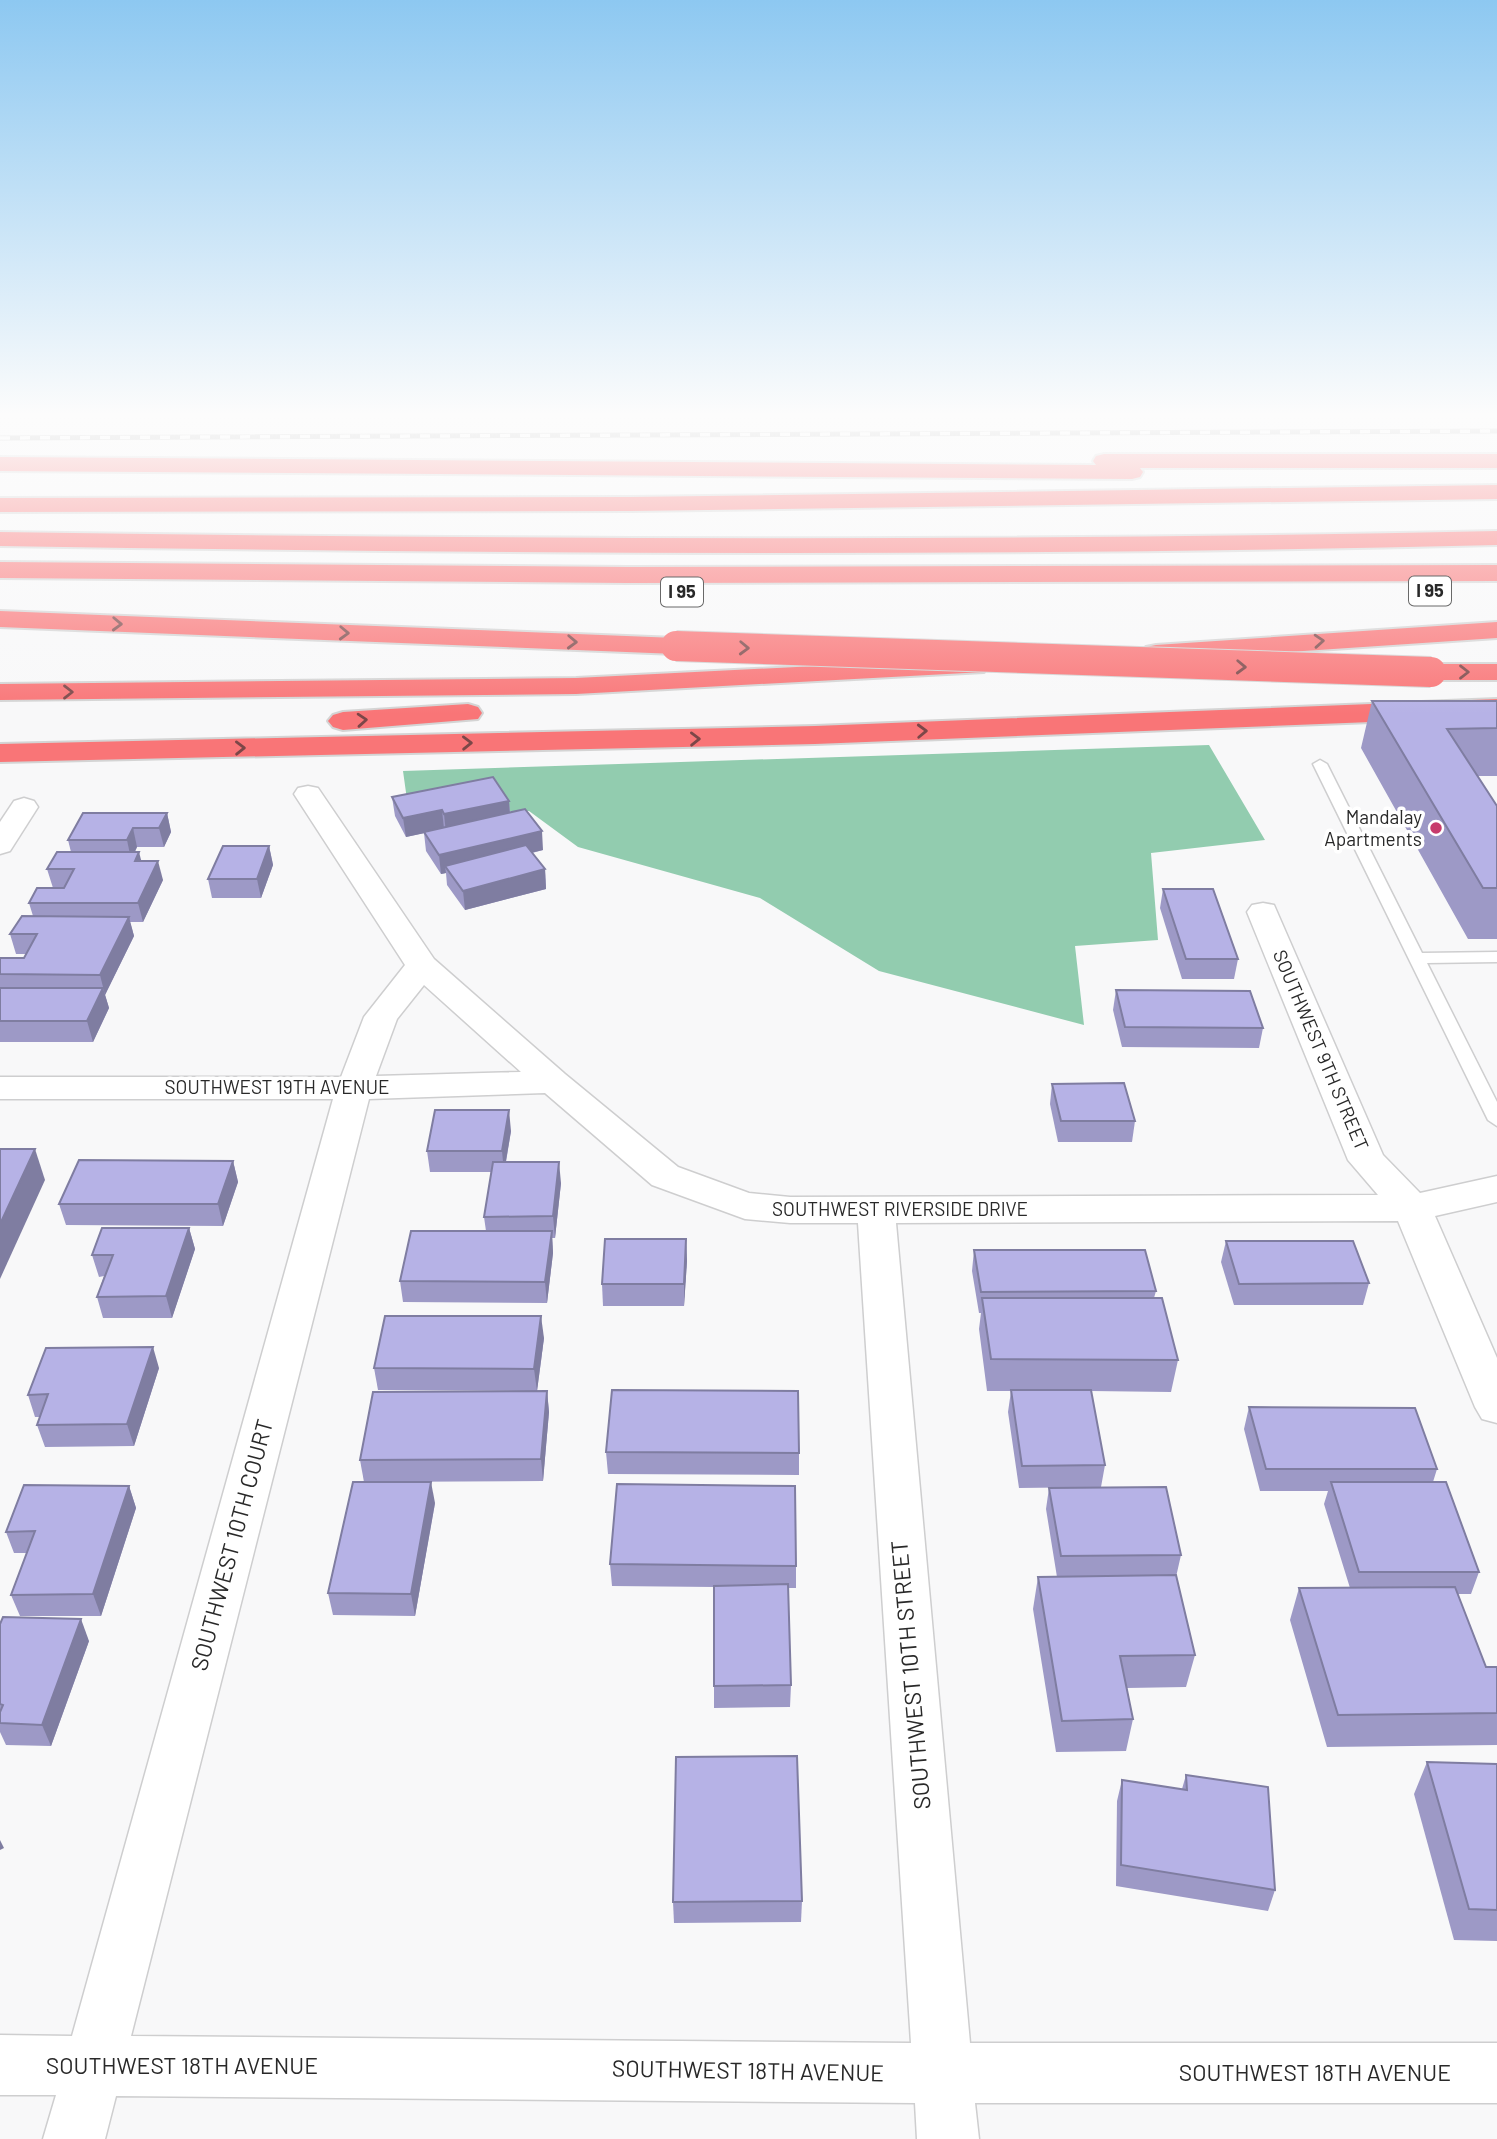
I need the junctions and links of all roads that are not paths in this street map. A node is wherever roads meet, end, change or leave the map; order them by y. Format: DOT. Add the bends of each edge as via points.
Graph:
graph roads {
  1 [pos="1497,515"];
  2 [pos="1166,522"];
  3 [pos="0,524"];
  4 [pos="919,524"];
  5 [pos="0,539"];
  6 [pos="1494,547"];
  7 [pos="0,550"];
  8 [pos="0,570"];
  9 [pos="1497,573"];
  10 [pos="0,588"];
  11 [pos="1497,591"];
  12 [pos="0,619"];
  13 [pos="1497,630"];
  14 [pos="958,667"];
  15 [pos="1497,672"];
  16 [pos="0,692"];
  17 [pos="1497,708"];
  18 [pos="0,738"];
  19 [pos="0,753"];
  20 [pos="1320,764"];
  21 [pos="308,794"];
  22 [pos="24,807"];
  23 [pos="0,845"];
  24 [pos="1263,912"];
  25 [pos="1497,957"];
  26 [pos="1416,958"];
  27 [pos="422,966"];
  28 [pos="553,1082"];
  29 [pos="0,1088"];
  30 [pos="354,1088"];
  31 [pos="1497,1120"];
  32 [pos="1497,1189"];
  33 [pos="1412,1208"];
  34 [pos="876,1210"];
  35 [pos="1497,1407"];
  36 [pos="94,2064"];
  37 [pos="0,2065"];
  38 [pos="943,2073"];
  39 [pos="1497,2074"];
  40 [pos="74,2139"];
  41 [pos="948,2139"];
  1 -- 2 [label="highway"];
  3 -- 4 [label="highway"];
  5 -- 6 [label="highway" via="741,547 1264,543"];
  6 -- 7 [label="highway" via="835,558"];
  8 -- 9 [label="highway" via="614,575"];
  10 -- 11 [label="highway, I 95" via="688,593"];
  12 -- 15 [label="highway, one-way, bridge" via="1234,667"];
  14 -- 13 [label="highway, one-way"];
  16 -- 14 [label="highway, one-way" via="576,686"];
  18 -- 14 [label="highway, one-way" via="475,712 803,685"];
  19 -- 17 [label="highway, one-way" via="815,735"];
  20 -- 26 [label="lane"];
  21 -- 27 [label="street, SOUTHWEST RIVERSIDE DRIVE"];
  22 -- 23 [label="street"];
  24 -- 33 [label="street, SOUTHWEST 9TH STREET" via="1367,1160"];
  25 -- 26 [label="lane"];
  26 -- 31 [label="lane"];
  27 -- 28 [label="street, SOUTHWEST RIVERSIDE DRIVE"];
  27 -- 30 [label="street, SOUTHWEST 10TH COURT" via="381,1017"];
  28 -- 30 [label="street, SOUTHWEST 19TH AVENUE"];
  28 -- 34 [label="street, SOUTHWEST RIVERSIDE DRIVE" via="665,1176 745,1206"];
  29 -- 30 [label="street, SOUTHWEST 19TH AVENUE"];
  30 -- 36 [label="street, SOUTHWEST 10TH COURT"];
  32 -- 33 [label="street, SOUTHWEST RIVERSIDE DRIVE"];
  33 -- 34 [label="street, SOUTHWEST RIVERSIDE DRIVE"];
  33 -- 35 [label="street, SOUTHWEST 9TH STREET"];
  34 -- 38 [label="street, SOUTHWEST 10TH STREET"];
  36 -- 37 [label="street, SOUTHWEST 18TH AVENUE"];
  36 -- 38 [label="street, SOUTHWEST 18TH AVENUE"];
  36 -- 40 [label="street, SOUTHWEST 10TH COURT"];
  38 -- 39 [label="street, SOUTHWEST 18TH AVENUE"];
  38 -- 41 [label="street, SOUTHWEST 10TH STREET"];
}
